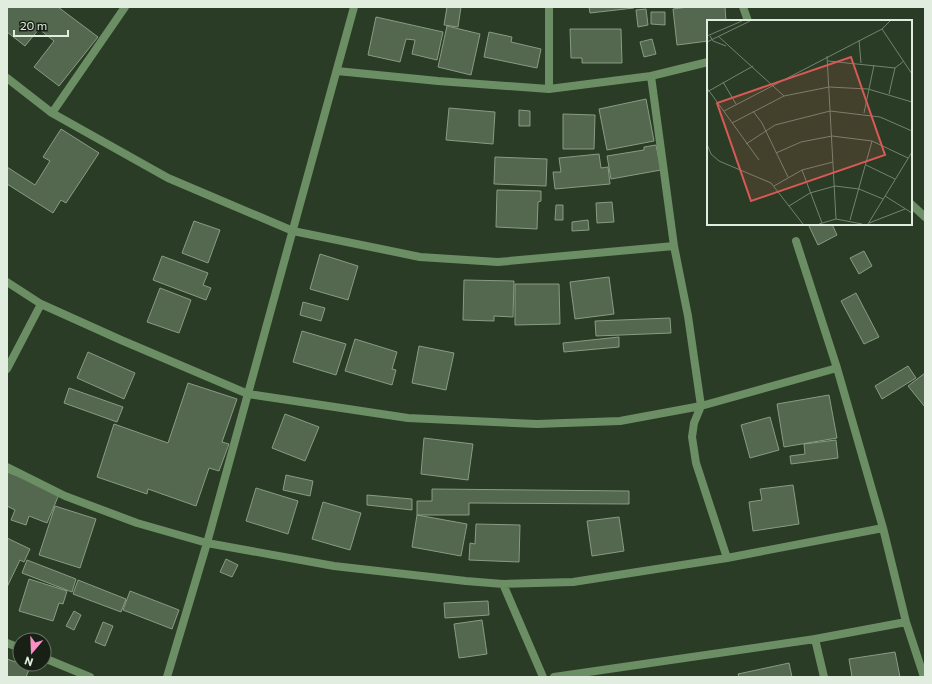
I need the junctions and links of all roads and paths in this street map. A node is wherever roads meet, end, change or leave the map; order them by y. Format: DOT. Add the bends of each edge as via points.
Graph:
graph roads {
  1 [pos="125,7"];
  2 [pos="354,7"];
  3 [pos="548,7"];
  4 [pos="743,7"];
  5 [pos="748,20"];
  6 [pos="707,62"];
  7 [pos="337,72"];
  8 [pos="651,76"];
  9 [pos="7,78"];
  10 [pos="549,89"];
  11 [pos="52,113"];
  12 [pos="912,205"];
  13 [pos="925,216"];
  14 [pos="293,231"];
  15 [pos="796,241"];
  16 [pos="674,246"];
  17 [pos="7,282"];
  18 [pos="41,304"];
  19 [pos="837,368"];
  20 [pos="7,369"];
  21 [pos="248,394"];
  22 [pos="701,406"];
  23 [pos="7,467"];
  24 [pos="883,528"];
  25 [pos="207,543"];
  26 [pos="727,558"];
  27 [pos="503,584"];
  28 [pos="906,622"];
  29 [pos="815,639"];
  30 [pos="52,661"];
  31 [pos="90,677"];
  32 [pos="167,677"];
  33 [pos="543,677"];
  34 [pos="554,677"];
  35 [pos="824,677"];
  36 [pos="924,677"];
  1 -- 11 [label="street"];
  2 -- 7 [label="street"];
  3 -- 10 [label="street"];
  4 -- 5 [label="street"];
  6 -- 8 [label="street"];
  7 -- 10 [label="street"];
  7 -- 14 [label="street"];
  8 -- 10 [label="street"];
  8 -- 16 [label="street"];
  9 -- 11 [label="street"];
  11 -- 14 [label="street" via="168,178"];
  12 -- 13 [label="street"];
  14 -- 16 [label="street" via="420,257 498,262"];
  14 -- 21 [label="street"];
  15 -- 19 [label="street"];
  16 -- 22 [label="street" via="688,316"];
  17 -- 18 [label="street"];
  18 -- 20 [label="street"];
  18 -- 21 [label="street"];
  19 -- 22 [label="street"];
  19 -- 24 [label="street"];
  21 -- 22 [label="street" via="408,418 537,424 620,421"];
  21 -- 25 [label="street"];
  22 -- 26 [label="street" via="692,437 696,463"];
  23 -- 25 [label="street" via="65,496 137,523"];
  24 -- 26 [label="street"];
  24 -- 28 [label="street"];
  25 -- 27 [label="street" via="334,566"];
  25 -- 32 [label="street"];
  26 -- 27 [label="street" via="573,582"];
  27 -- 33 [label="street"];
  28 -- 29 [label="street"];
  28 -- 36 [label="street"];
  29 -- 34 [label="street"];
  29 -- 35 [label="street"];
  30 -- 31 [label="street"];
}
